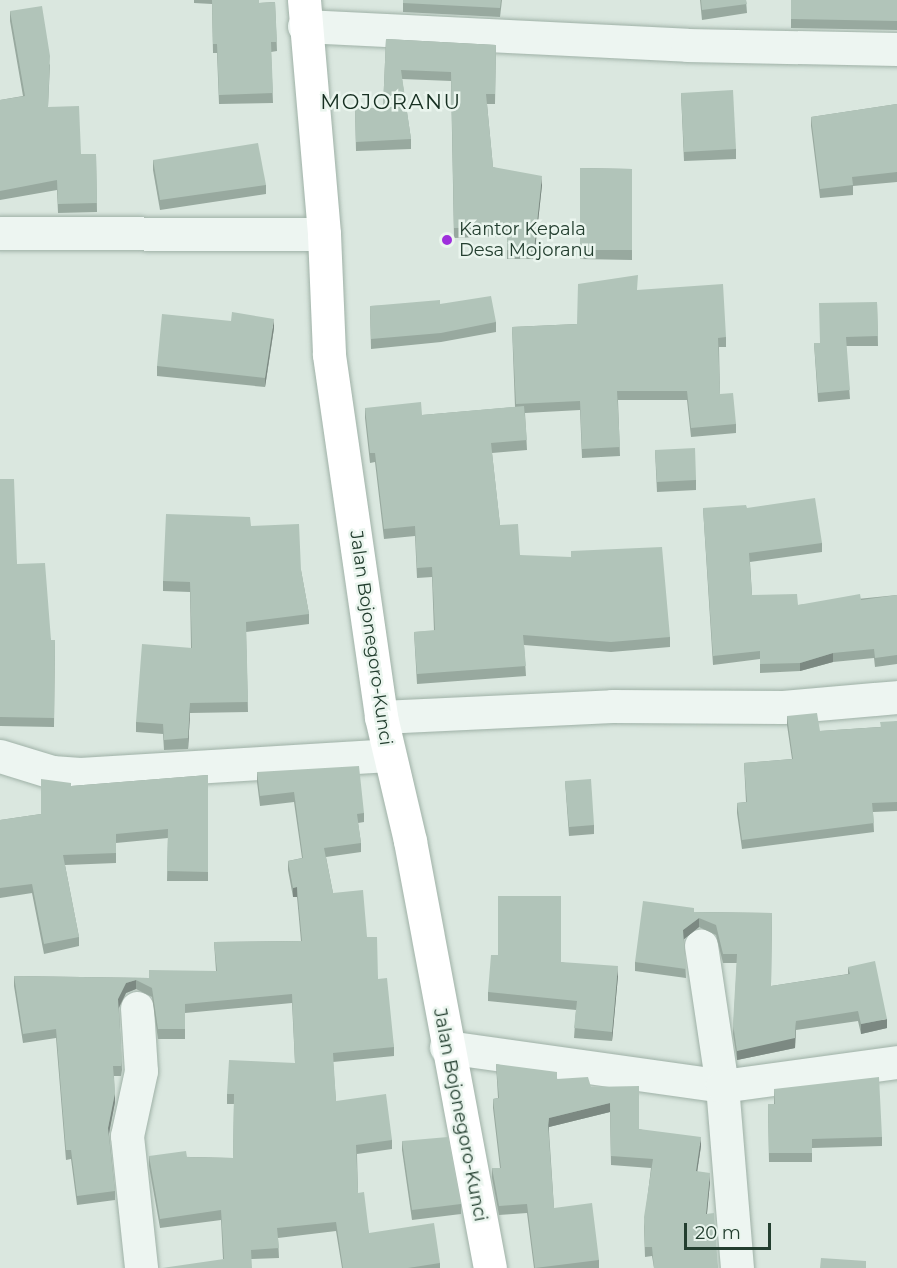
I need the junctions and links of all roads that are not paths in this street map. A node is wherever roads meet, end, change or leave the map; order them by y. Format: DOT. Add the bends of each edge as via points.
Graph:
graph roads {
  1 [pos="304,13"];
  2 [pos="897,49"];
  3 [pos="0,233"];
  4 [pos="324,234"];
  5 [pos="897,697"];
  6 [pos="381,717"];
  7 [pos="388,755"];
  8 [pos="0,756"];
  9 [pos="701,946"];
  10 [pos="137,1008"];
  11 [pos="446,1047"];
  12 [pos="897,1062"];
  13 [pos="722,1086"];
  14 [pos="141,1268"];
  15 [pos="490,1268"];
  16 [pos="737,1268"];
  1 -- 2 [label="street" via="652,44"];
  1 -- 4 [label="main road, Jalan Bojonegoro-Kunci"];
  3 -- 4 [label="street"];
  4 -- 6 [label="main road, Jalan Bojonegoro-Kunci" via="329,355"];
  5 -- 6 [label="street" via="795,706 612,705"];
  6 -- 7 [label="main road, Jalan Bojonegoro-Kunci"];
  7 -- 8 [label="street" via="80,774 52,772"];
  7 -- 11 [label="main road, Jalan Bojonegoro-Kunci" via="410,841"];
  9 -- 13 [label="street"];
  10 -- 14 [label="street" via="141,1071 127,1136"];
  11 -- 13 [label="street"];
  11 -- 15 [label="main road, Jalan Bojonegoro-Kunci"];
  12 -- 13 [label="street"];
  13 -- 16 [label="street"];
}
